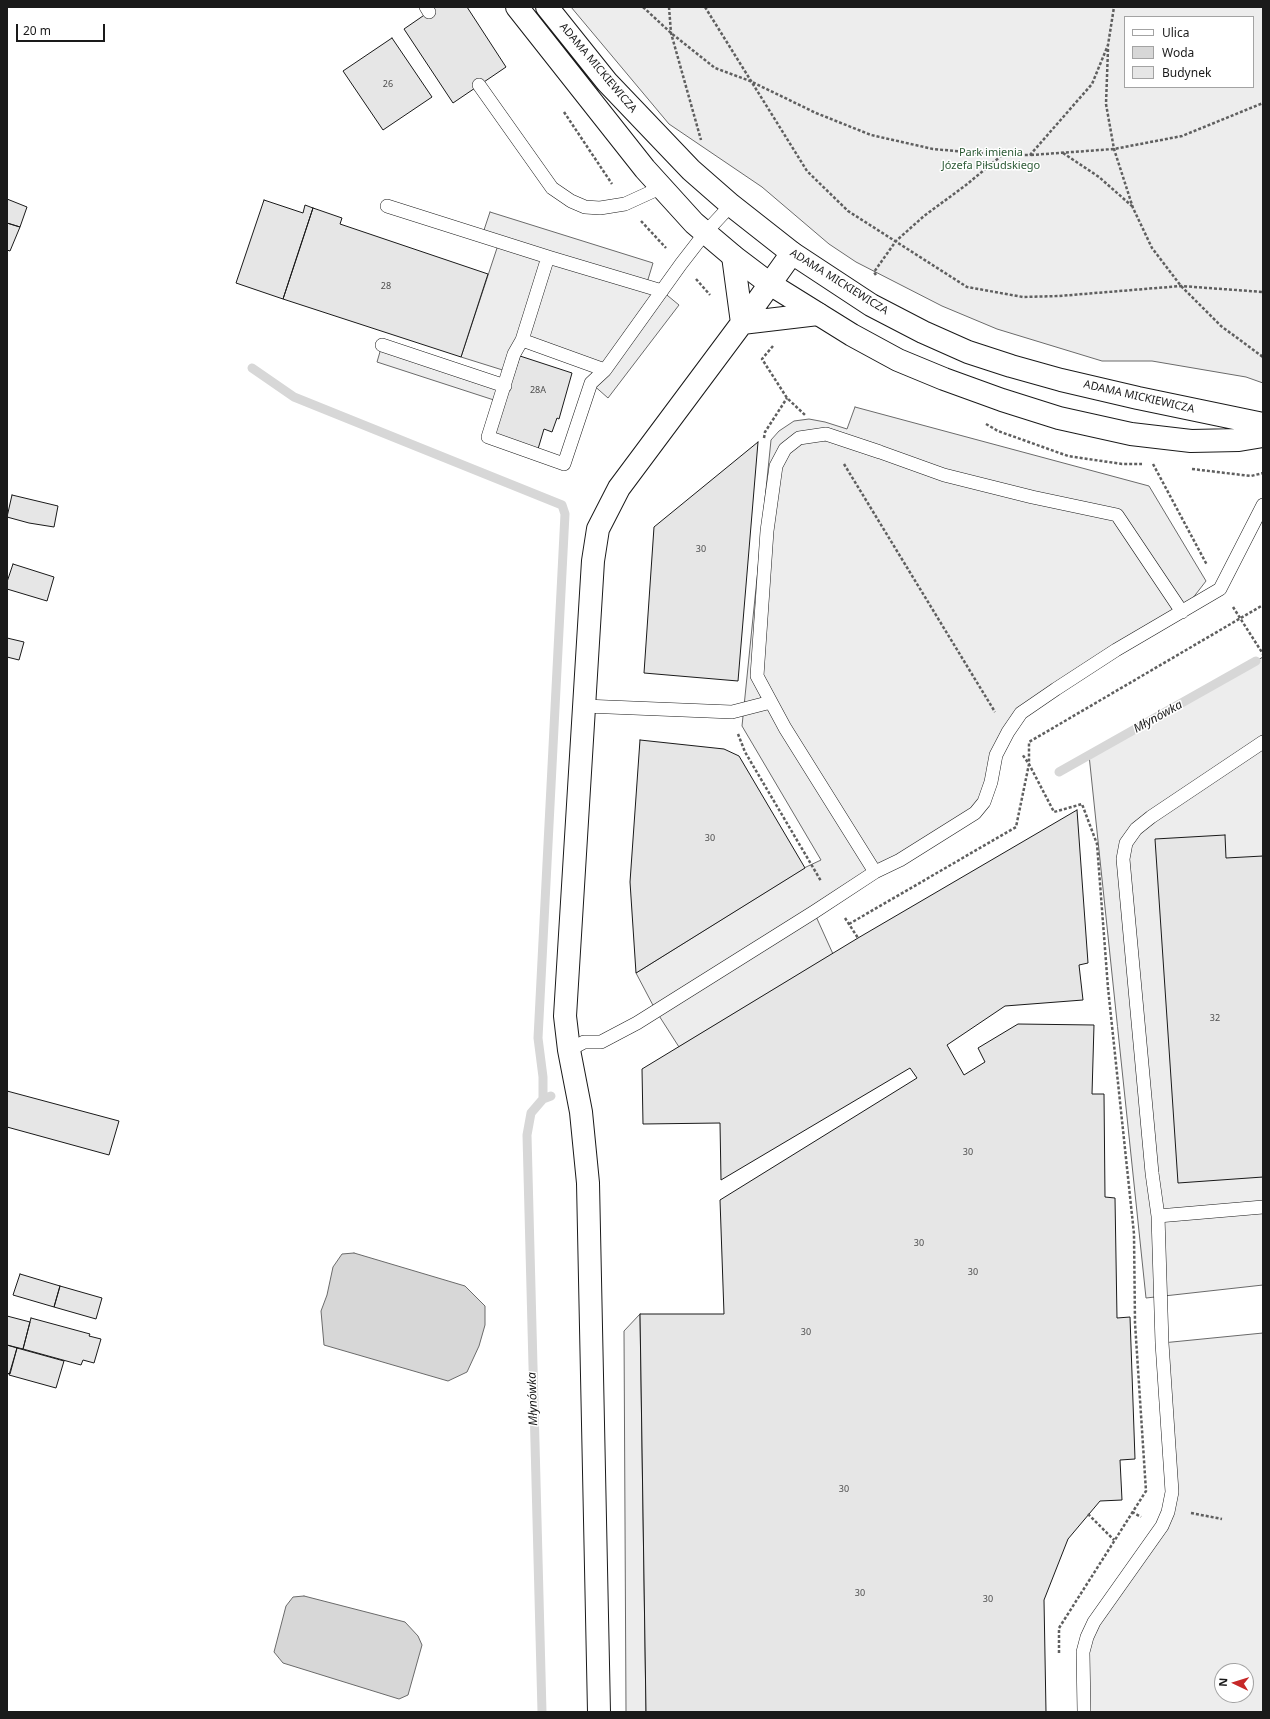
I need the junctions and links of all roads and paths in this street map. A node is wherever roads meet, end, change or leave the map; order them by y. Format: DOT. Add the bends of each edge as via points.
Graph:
graph roads {
  1 [pos="517,7"];
  2 [pos="547,7"];
  3 [pos="643,7"];
  4 [pos="669,7"];
  5 [pos="706,7"];
  6 [pos="1114,7"];
  7 [pos="671,33"];
  8 [pos="1108,45"];
  9 [pos="750,81"];
  10 [pos="479,85"];
  11 [pos="1263,103"];
  12 [pos="559,105"];
  13 [pos="702,143"];
  14 [pos="1114,149"];
  15 [pos="1062,153"];
  16 [pos="1001,155"];
  17 [pos="1030,155"];
  18 [pos="660,188"];
  19 [pos="625,204"];
  20 [pos="731,205"];
  21 [pos="388,206"];
  22 [pos="1133,208"];
  23 [pos="705,233"];
  24 [pos="896,241"];
  25 [pos="792,253"];
  26 [pos="733,256"];
  27 [pos="548,257"];
  28 [pos="681,264"];
  29 [pos="878,278"];
  30 [pos="770,284"];
  31 [pos="1181,286"];
  32 [pos="662,291"];
  33 [pos="1263,292"];
  34 [pos="715,300"];
  35 [pos="818,314"];
  36 [pos="742,323"];
  37 [pos="522,340"];
  38 [pos="382,345"];
  39 [pos="1263,357"];
  40 [pos="762,359"];
  41 [pos="605,370"];
  42 [pos="505,386"];
  43 [pos="1263,424"];
  44 [pos="826,434"];
  45 [pos="1263,436"];
  46 [pos="1153,464"];
  47 [pos="1263,505"];
  48 [pos="1220,589"];
  49 [pos="1263,605"];
  50 [pos="1182,612"];
  51 [pos="1240,618"];
  52 [pos="1263,654"];
  53 [pos="771,702"];
  54 [pos="584,706"];
  55 [pos="1008,732"];
  56 [pos="1263,742"];
  57 [pos="875,872"];
  58 [pos="569,1050"];
  59 [pos="1263,1206"];
  60 [pos="1158,1216"];
  61 [pos="1132,1512"];
  62 [pos="1088,1514"];
  63 [pos="1188,1514"];
  64 [pos="1143,1518"];
  65 [pos="1222,1519"];
  66 [pos="1114,1540"];
  67 [pos="1059,1659"];
  68 [pos="600,1712"];
  69 [pos="1084,1712"];
  1 -- 18 [label="street"];
  2 -- 20 [label="street, ADAMA MICKIEWICZA" via="606,82 685,165"];
  3 -- 7 [label="path"];
  4 -- 7 [label="path"];
  5 -- 9 [label="path"];
  6 -- 8 [label="path"];
  7 -- 9 [label="path" via="715,68"];
  7 -- 13 [label="path"];
  8 -- 14 [label="path" via="1106,104"];
  8 -- 17 [label="path" via="1092,84"];
  9 -- 16 [label="path" via="870,136 933,149"];
  9 -- 24 [label="path" via="807,171 848,211"];
  10 -- 19 [label="lane" via="552,188 571,201 586,207 600,208"];
  11 -- 14 [label="path" via="1182,136"];
  12 -- 19 [label="path"];
  14 -- 15 [label="path"];
  14 -- 22 [label="path"];
  15 -- 17 [label="path"];
  15 -- 22 [label="path" via="1099,177"];
  16 -- 17 [label="path"];
  16 -- 24 [label="path"];
  18 -- 19 [label="lane"];
  18 -- 23 [label="street"];
  19 -- 28 [label="path"];
  20 -- 23 [label="lane"];
  20 -- 25 [label="street, ADAMA MICKIEWICZA"];
  21 -- 27 [label="lane"];
  22 -- 31 [label="path" via="1152,248"];
  23 -- 26 [label="street"];
  23 -- 28 [label="lane"];
  24 -- 29 [label="path" via="874,272"];
  24 -- 31 [label="path" via="967,287 990,292 1023,297 1059,296"];
  25 -- 30 [label="street"];
  25 -- 43 [label="street, ADAMA MICKIEWICZA" via="870,305 968,352 1061,380"];
  26 -- 30 [label="street"];
  26 -- 36 [label="street"];
  27 -- 32 [label="lane"];
  27 -- 37 [label="lane"];
  28 -- 32 [label="lane"];
  28 -- 34 [label="path"];
  30 -- 35 [label="street"];
  30 -- 36 [label="street"];
  31 -- 33 [label="path"];
  31 -- 39 [label="path" via="1221,326"];
  32 -- 41 [label="lane"];
  35 -- 36 [label="street"];
  35 -- 45 [label="street" via="898,360 966,387 1059,418 1131,434 1191,441 1239,440"];
  36 -- 54 [label="street" via="619,488 598,529 593,561"];
  37 -- 41 [label="lane"];
  37 -- 42 [label="lane" via="514,354"];
  38 -- 42 [label="lane"];
  40 -- 44 [label="path" via="787,398"];
  41 -- 42 [label="lane" via="591,383 564,464 488,437"];
  44 -- 50 [label="lane" via="944,476 1117,515"];
  44 -- 53 [label="lane" via="800,438 785,449 776,466 767,530 757,676"];
  44 -- 55 [label="path"];
  46 -- 48 [label="path"];
  47 -- 48 [label="lane"];
  48 -- 50 [label="lane"];
  48 -- 51 [label="path"];
  49 -- 51 [label="path"];
  50 -- 55 [label="lane" via="1116,650 1021,713"];
  51 -- 52 [label="path"];
  51 -- 61 [label="path" via="1029,742 1028,764 1054,812 1082,804 1097,844 1108,988 1134,1234 1135,1323 1146,1491"];
  53 -- 54 [label="lane" via="732,712"];
  53 -- 57 [label="lane"];
  54 -- 58 [label="street" via="565,1016"];
  55 -- 57 [label="lane" via="996,755 984,802 975,813 900,860"];
  56 -- 60 [label="lane" via="1151,817 1136,829 1126,843 1123,859 1131,964"];
  57 -- 58 [label="lane" via="637,1023 601,1042 584,1042"];
  58 -- 68 [label="street" via="581,1112 588,1183"];
  59 -- 60 [label="lane"];
  60 -- 69 [label="lane" via="1162,1343 1172,1492 1162,1526 1094,1622 1087,1637 1083,1652"];
  61 -- 64 [label="path"];
  61 -- 66 [label="path"];
  62 -- 66 [label="path"];
  63 -- 65 [label="path"];
  66 -- 67 [label="path" via="1058,1628"];
}
